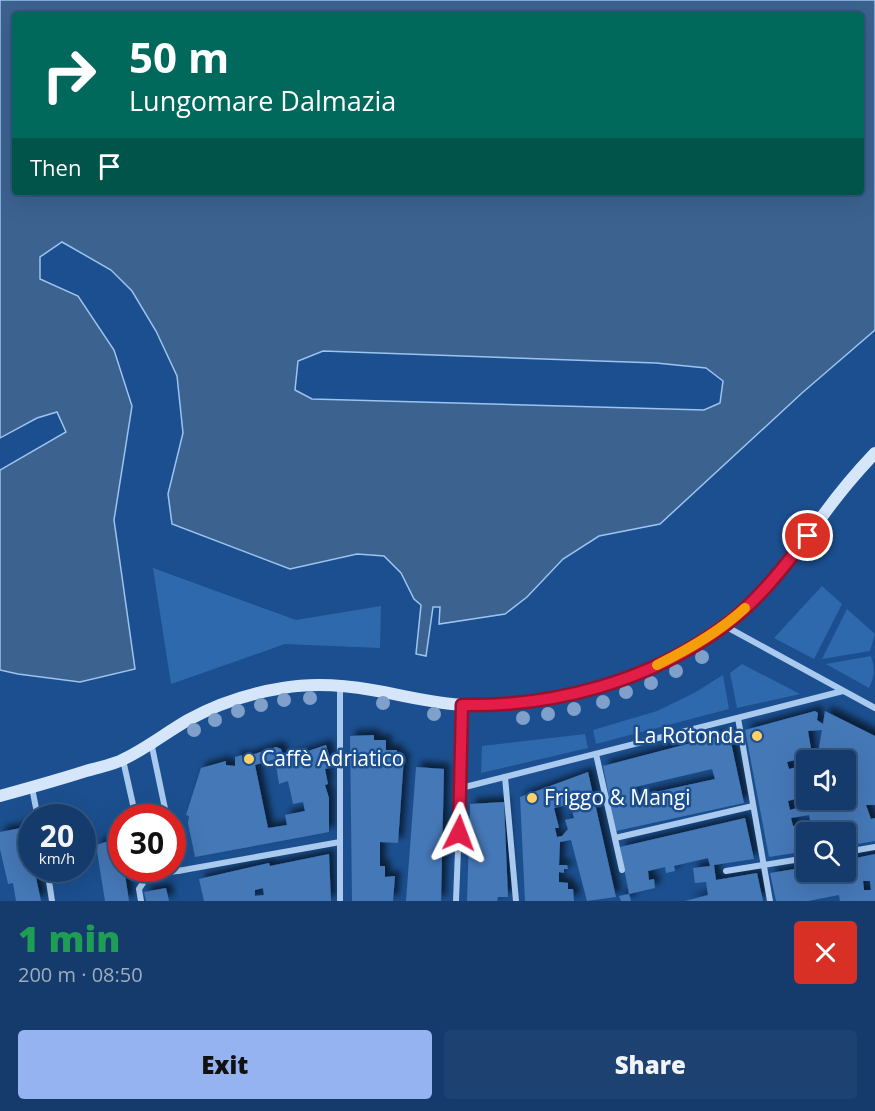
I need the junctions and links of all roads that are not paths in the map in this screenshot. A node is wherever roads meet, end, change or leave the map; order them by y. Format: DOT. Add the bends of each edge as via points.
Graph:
graph roads {
  1 [pos="875,453"];
  2 [pos="725,626"];
  3 [pos="340,686"];
  4 [pos="843,691"];
  5 [pos="462,705"];
  6 [pos="875,708"];
  7 [pos="738,718"];
  8 [pos="151,742"];
  9 [pos="596,754"];
  10 [pos="123,760"];
  11 [pos="505,777"];
  12 [pos="32,788"];
  13 [pos="461,788"];
  14 [pos="0,796"];
  15 [pos="35,804"];
  16 [pos="133,804"];
  17 [pos="164,804"];
  18 [pos="753,806"];
  19 [pos="615,838"];
  20 [pos="340,842"];
  21 [pos="875,847"];
  22 [pos="856,850"];
  23 [pos="796,860"];
  24 [pos="763,864"];
  25 [pos="186,870"];
  26 [pos="622,870"];
  27 [pos="726,871"];
  28 [pos="49,882"];
  29 [pos="142,882"];
  30 [pos="52,901"];
  31 [pos="141,901"];
  32 [pos="340,901"];
  33 [pos="456,901"];
  34 [pos="516,901"];
  35 [pos="770,901"];
  1 -- 2 [label="street" via="773,581"];
  2 -- 4 [label="street"];
  2 -- 5 [label="street" via="648,669 595,688 543,700"];
  3 -- 5 [label="street"];
  3 -- 8 [label="street" via="283,688 244,698 211,708"];
  3 -- 20 [label="street"];
  4 -- 6 [label="street"];
  4 -- 7 [label="street"];
  5 -- 13 [label="street"];
  7 -- 9 [label="street"];
  7 -- 18 [label="street"];
  8 -- 10 [label="street"];
  8 -- 17 [label="street"];
  9 -- 11 [label="street"];
  9 -- 19 [label="street"];
  10 -- 12 [label="street"];
  10 -- 16 [label="street"];
  11 -- 13 [label="street"];
  11 -- 34 [label="street"];
  12 -- 14 [label="street"];
  12 -- 15 [label="street"];
  13 -- 33 [label="street"];
  18 -- 19 [label="street"];
  18 -- 24 [label="street"];
  19 -- 26 [label="street"];
  20 -- 25 [label="street"];
  20 -- 32 [label="street"];
  21 -- 22 [label="street"];
  23 -- 24 [label="street"];
  24 -- 27 [label="street"];
  24 -- 35 [label="street"];
  28 -- 30 [label="street"];
  29 -- 31 [label="street"];
}
